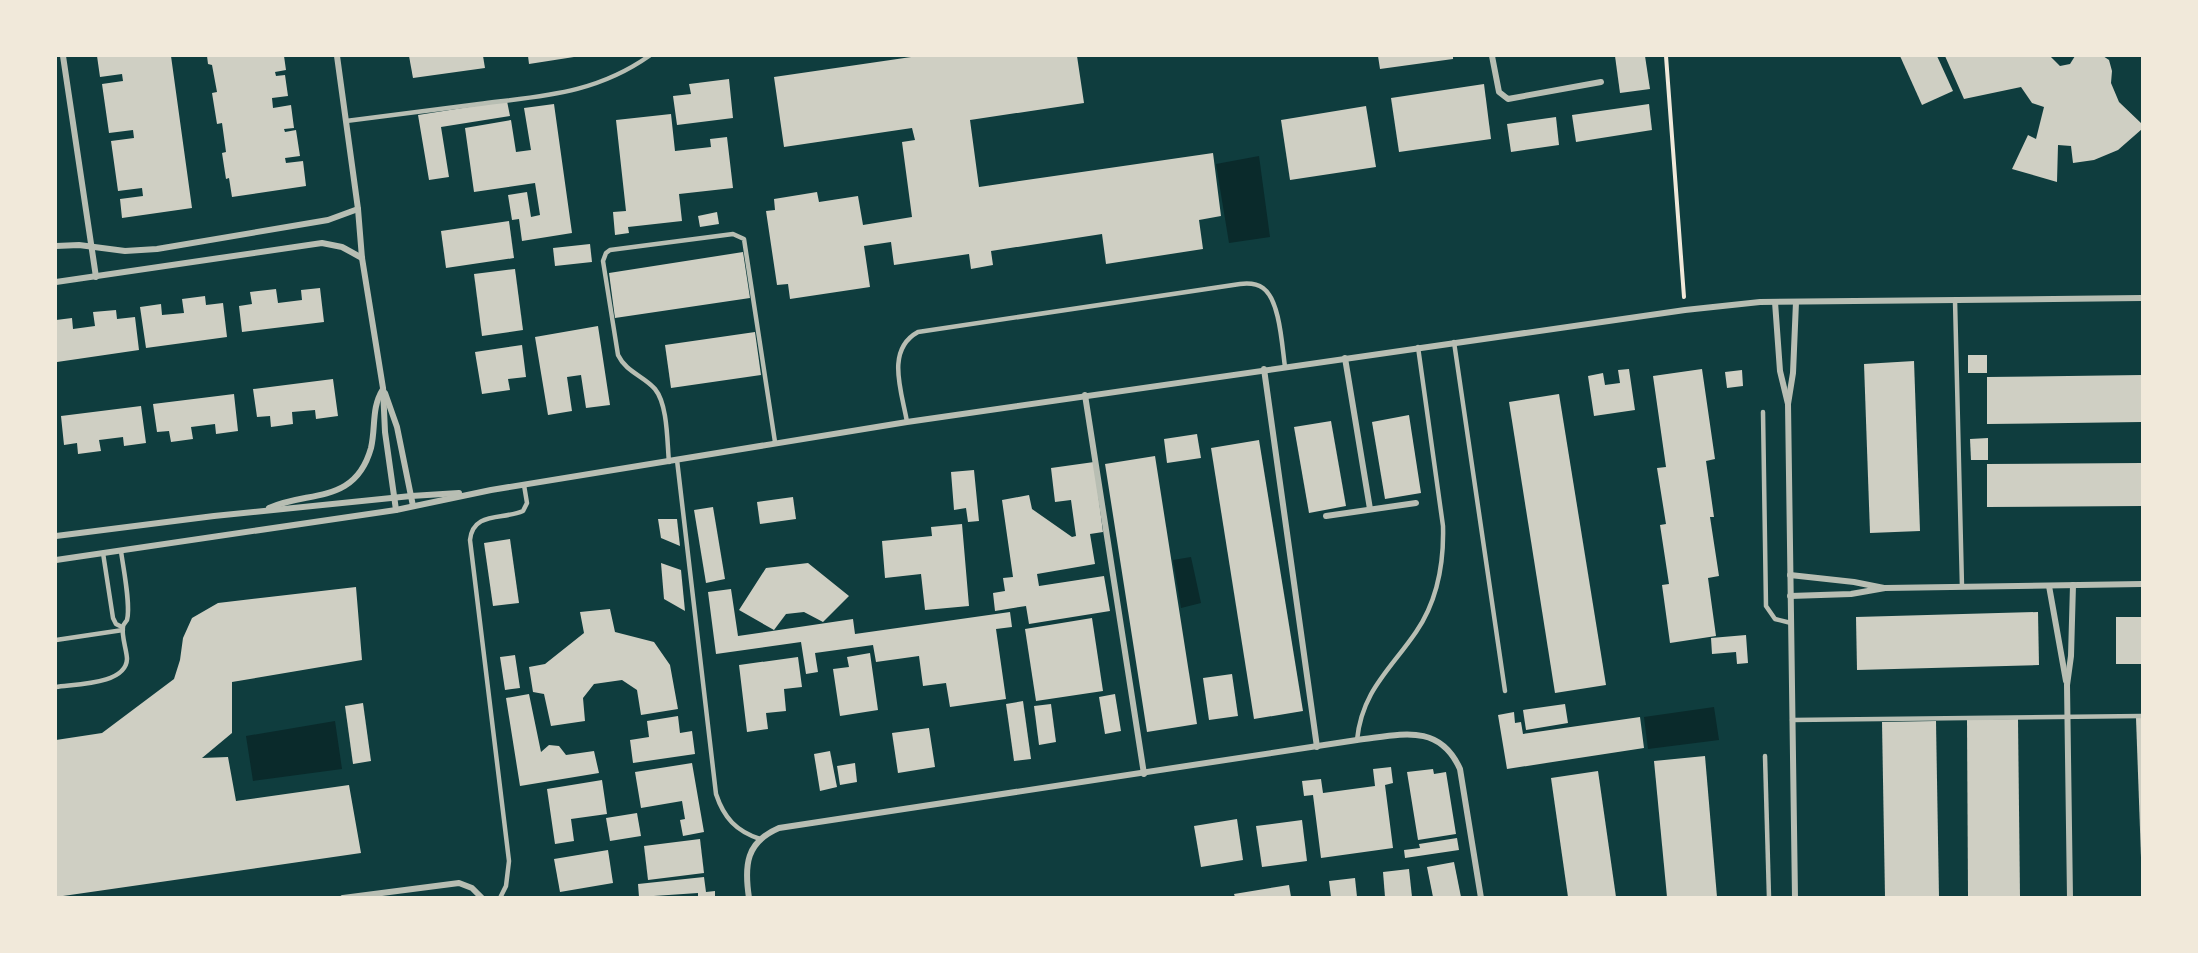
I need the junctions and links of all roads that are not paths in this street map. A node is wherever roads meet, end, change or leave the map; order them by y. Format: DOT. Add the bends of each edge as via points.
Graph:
graph roads {
  1 [pos="63,56"];
  2 [pos="337,56"];
  3 [pos="649,56"];
  4 [pos="1492,56"];
  5 [pos="1601,82"];
  6 [pos="346,121"];
  7 [pos="358,209"];
  8 [pos="56,246"];
  9 [pos="92,247"];
  10 [pos="362,258"];
  11 [pos="96,277"];
  12 [pos="56,282"];
  13 [pos="2142,298"];
  14 [pos="1955,300"];
  15 [pos="1774,302"];
  16 [pos="1796,302"];
  17 [pos="1454,342"];
  18 [pos="1418,347"];
  19 [pos="1345,358"];
  20 [pos="1285,367"];
  21 [pos="1264,369"];
  22 [pos="383,388"];
  23 [pos="1084,395"];
  24 [pos="1788,405"];
  25 [pos="1763,412"];
  26 [pos="906,422"];
  27 [pos="775,442"];
  28 [pos="677,460"];
  29 [pos="669,462"];
  30 [pos="524,485"];
  31 [pos="469,494"];
  32 [pos="411,496"];
  33 [pos="394,497"];
  34 [pos="1416,503"];
  35 [pos="413,506"];
  36 [pos="1370,509"];
  37 [pos="396,510"];
  38 [pos="263,511"];
  39 [pos="1326,516"];
  40 [pos="56,536"];
  41 [pos="121,550"];
  42 [pos="103,553"];
  43 [pos="56,560"];
  44 [pos="1790,575"];
  45 [pos="2142,584"];
  46 [pos="2073,585"];
  47 [pos="2049,586"];
  48 [pos="1962,587"];
  49 [pos="1885,588"];
  50 [pos="1790,596"];
  51 [pos="1791,623"];
  52 [pos="123,629"];
  53 [pos="56,639"];
  54 [pos="2067,685"];
  55 [pos="56,687"];
  56 [pos="1505,691"];
  57 [pos="2067,716"];
  58 [pos="2142,716"];
  59 [pos="1792,720"];
  60 [pos="1358,740"];
  61 [pos="1317,747"];
  62 [pos="1765,756"];
  63 [pos="1144,774"];
  64 [pos="760,839"];
  65 [pos="343,897"];
  66 [pos="482,897"];
  67 [pos="500,897"];
  68 [pos="749,897"];
  69 [pos="1481,897"];
  70 [pos="1769,897"];
  71 [pos="1795,897"];
  72 [pos="2070,897"];
  1 -- 9 [label="street"];
  2 -- 6 [label="street"];
  3 -- 6 [label="lane" via="612,78 565,94"];
  4 -- 5 [label="street" via="1499,92 1508,99"];
  6 -- 7 [label="street"];
  7 -- 9 [label="street" via="327,220 157,249"];
  7 -- 10 [label="street"];
  8 -- 9 [label="street"];
  9 -- 11 [label="street"];
  10 -- 11 [label="street" via="342,247 322,243"];
  10 -- 22 [label="street"];
  11 -- 12 [label="street"];
  13 -- 14 [label="street"];
  14 -- 16 [label="street"];
  14 -- 48 [label="lane"];
  15 -- 16 [label="street"];
  15 -- 17 [label="street" via="1685,309"];
  15 -- 24 [label="street" via="1780,371"];
  16 -- 24 [label="street"];
  17 -- 18 [label="street"];
  17 -- 56 [label="lane"];
  18 -- 19 [label="street"];
  18 -- 60 [label="lane" via="1443,526 1441,570 1436,591 1416,631 1374,685"];
  19 -- 20 [label="street"];
  19 -- 36 [label="street"];
  20 -- 21 [label="street"];
  20 -- 26 [label="lane" via="1272,297 1252,283 1240,284 918,332 903,343 897,359"];
  21 -- 23 [label="street"];
  21 -- 61 [label="street"];
  22 -- 32 [label="street" via="397,428"];
  22 -- 33 [label="street"];
  22 -- 38 [label="street" via="374,411 369,455 351,480 325,495 285,502"];
  23 -- 26 [label="street"];
  23 -- 63 [label="street"];
  24 -- 44 [label="street"];
  25 -- 51 [label="lane" via="1766,606 1775,619"];
  26 -- 27 [label="street"];
  27 -- 28 [label="street"];
  27 -- 29 [label="lane" via="741,236 610,250 603,261 618,355 660,398"];
  28 -- 29 [label="street"];
  28 -- 64 [label="lane" via="716,794 727,818 747,835"];
  29 -- 30 [label="street"];
  30 -- 31 [label="street"];
  30 -- 67 [label="lane" via="527,503 523,511 484,519 473,527 470,540 509,861 506,886"];
  31 -- 32 [label="street"];
  31 -- 35 [label="street"];
  32 -- 33 [label="street"];
  32 -- 35 [label="street"];
  33 -- 37 [label="street"];
  33 -- 38 [label="street"];
  34 -- 36 [label="street"];
  35 -- 37 [label="street"];
  36 -- 39 [label="street"];
  37 -- 41 [label="street"];
  38 -- 40 [label="street"];
  41 -- 42 [label="street"];
  41 -- 52 [label="lane" via="128,616"];
  42 -- 43 [label="street"];
  42 -- 52 [label="lane" via="113,618"];
  44 -- 49 [label="street"];
  44 -- 50 [label="street"];
  45 -- 46 [label="street"];
  46 -- 47 [label="street"];
  46 -- 54 [label="street"];
  47 -- 48 [label="street"];
  47 -- 54 [label="street"];
  48 -- 49 [label="street"];
  49 -- 50 [label="street" via="1851,594"];
  50 -- 51 [label="street"];
  51 -- 59 [label="street"];
  52 -- 53 [label="lane"];
  52 -- 55 [label="lane" via="127,659 120,674"];
  54 -- 57 [label="street"];
  57 -- 58 [label="lane"];
  57 -- 59 [label="lane"];
  57 -- 72 [label="street"];
  59 -- 71 [label="street"];
  60 -- 61 [label="street"];
  60 -- 69 [label="street" via="1402,735 1431,737 1454,756 1463,784"];
  61 -- 63 [label="street"];
  62 -- 70 [label="lane"];
  63 -- 64 [label="street" via="790,826"];
  64 -- 68 [label="street" via="748,862"];
  65 -- 66 [label="street" via="459,883"];
}
